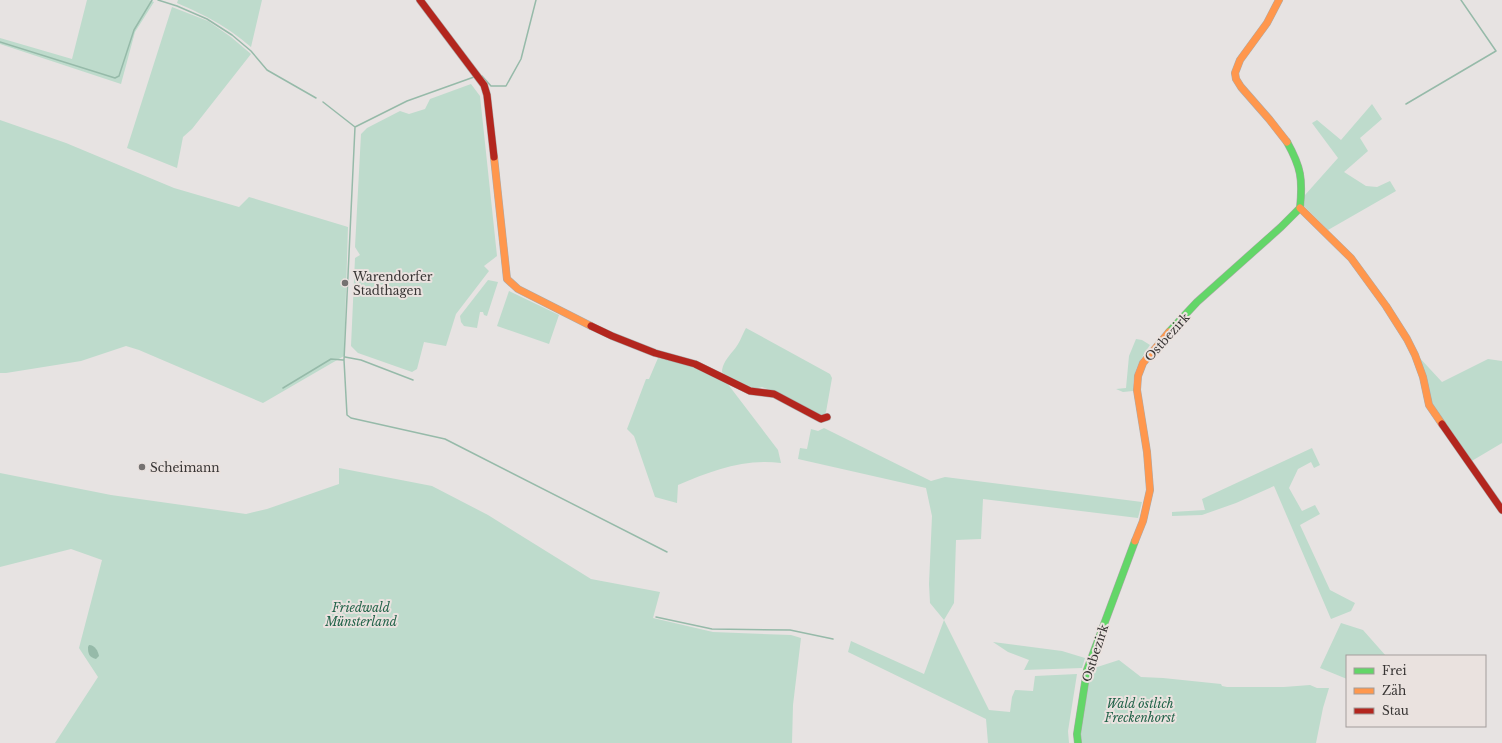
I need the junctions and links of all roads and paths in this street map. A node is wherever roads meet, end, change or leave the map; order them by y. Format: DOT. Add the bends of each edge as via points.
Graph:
graph roads {
  1 [pos="420,0"];
  2 [pos="1279,0"];
  3 [pos="1300,208"];
  4 [pos="827,417"];
  5 [pos="1502,510"];
  6 [pos="1078,743"];
  1 -- 4 [label="street" via="477,74 487,94 507,279 518,289 612,336 655,353 695,364 750,391 774,394 821,420"];
  2 -- 3 [label="street" via="1268,23 1235,71 1241,88 1284,139 1294,156 1302,180"];
  3 -- 5 [label="street" via="1351,258 1386,306 1415,355 1429,405"];
  3 -- 6 [label="street, Ostbezirk" via="1197,302 1157,345 1138,376 1137,390 1149,466 1150,490 1145,515 1087,670 1077,734"];
}
